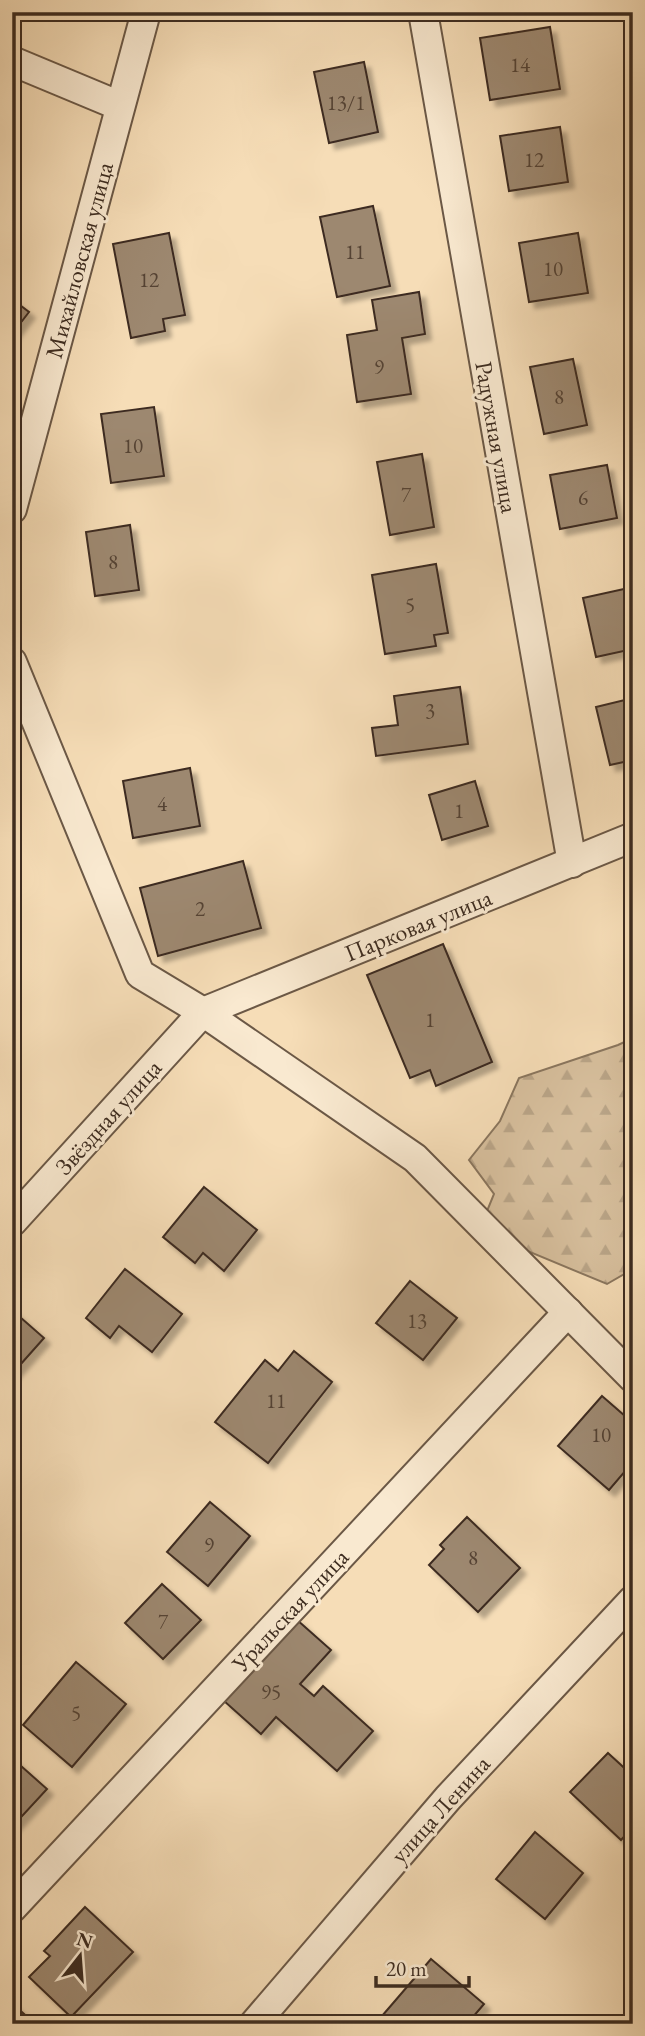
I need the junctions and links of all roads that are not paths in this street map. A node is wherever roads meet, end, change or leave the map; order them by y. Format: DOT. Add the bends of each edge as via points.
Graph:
graph roads {
  1 [pos="146,12"];
  2 [pos="423,12"];
  3 [pos="12,61"];
  4 [pos="120,106"];
  5 [pos="12,509"];
  6 [pos="12,662"];
  7 [pos="633,837"];
  8 [pos="572,863"];
  9 [pos="203,1012"];
  10 [pos="12,1222"];
  11 [pos="568,1312"];
  12 [pos="633,1378"];
  13 [pos="633,1600"];
  14 [pos="12,1908"];
  15 [pos="254,2024"];
  1 -- 4 [label="street, Михайловская улица"];
  2 -- 8 [label="street, Радужная улица"];
  3 -- 4 [label="street"];
  4 -- 5 [label="street, Михайловская улица"];
  6 -- 9 [label="street" via="140,974"];
  7 -- 8 [label="street, Парковая улица"];
  8 -- 9 [label="street, Парковая улица"];
  9 -- 10 [label="street, Звёздная улица"];
  9 -- 11 [label="street" via="415,1158"];
  11 -- 12 [label="street"];
  11 -- 14 [label="street, Уральская улица"];
  13 -- 15 [label="street, улица Ленина" via="448,1798"];
}
